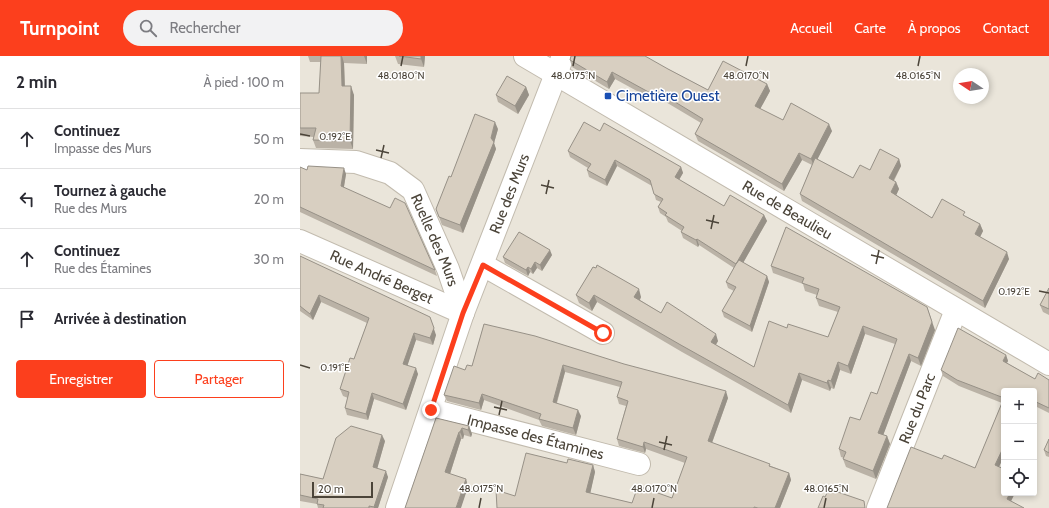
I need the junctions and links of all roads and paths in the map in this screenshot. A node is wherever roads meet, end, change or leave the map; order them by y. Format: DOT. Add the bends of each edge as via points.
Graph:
graph roads {
  1 [pos="525,56"];
  2 [pos="559,65"];
  3 [pos="300,160"];
  4 [pos="300,241"];
  5 [pos="483,265"];
  6 [pos="956,310"];
  7 [pos="463,313"];
  8 [pos="603,333"];
  9 [pos="1049,364"];
  10 [pos="431,410"];
  11 [pos="639,464"];
  12 [pos="397,508"];
  13 [pos="878,508"];
  1 -- 2 [label="street, Rue de Beaulieu"];
  2 -- 5 [label="street, Rue des Murs"];
  2 -- 6 [label="street, Rue de Beaulieu"];
  3 -- 7 [label="street, Ruelle des Murs" via="356,162 390,173 413,190 448,269"];
  4 -- 7 [label="street, Rue André Berget"];
  5 -- 7 [label="street, Rue des Murs"];
  5 -- 8 [label="street"];
  6 -- 9 [label="street, Rue de Beaulieu"];
  6 -- 13 [label="street, Rue du Parc"];
  7 -- 10 [label="street, Rue des Murs"];
  10 -- 11 [label="street, Impasse des Étamines"];
  10 -- 12 [label="street, Rue des Murs"];
}
